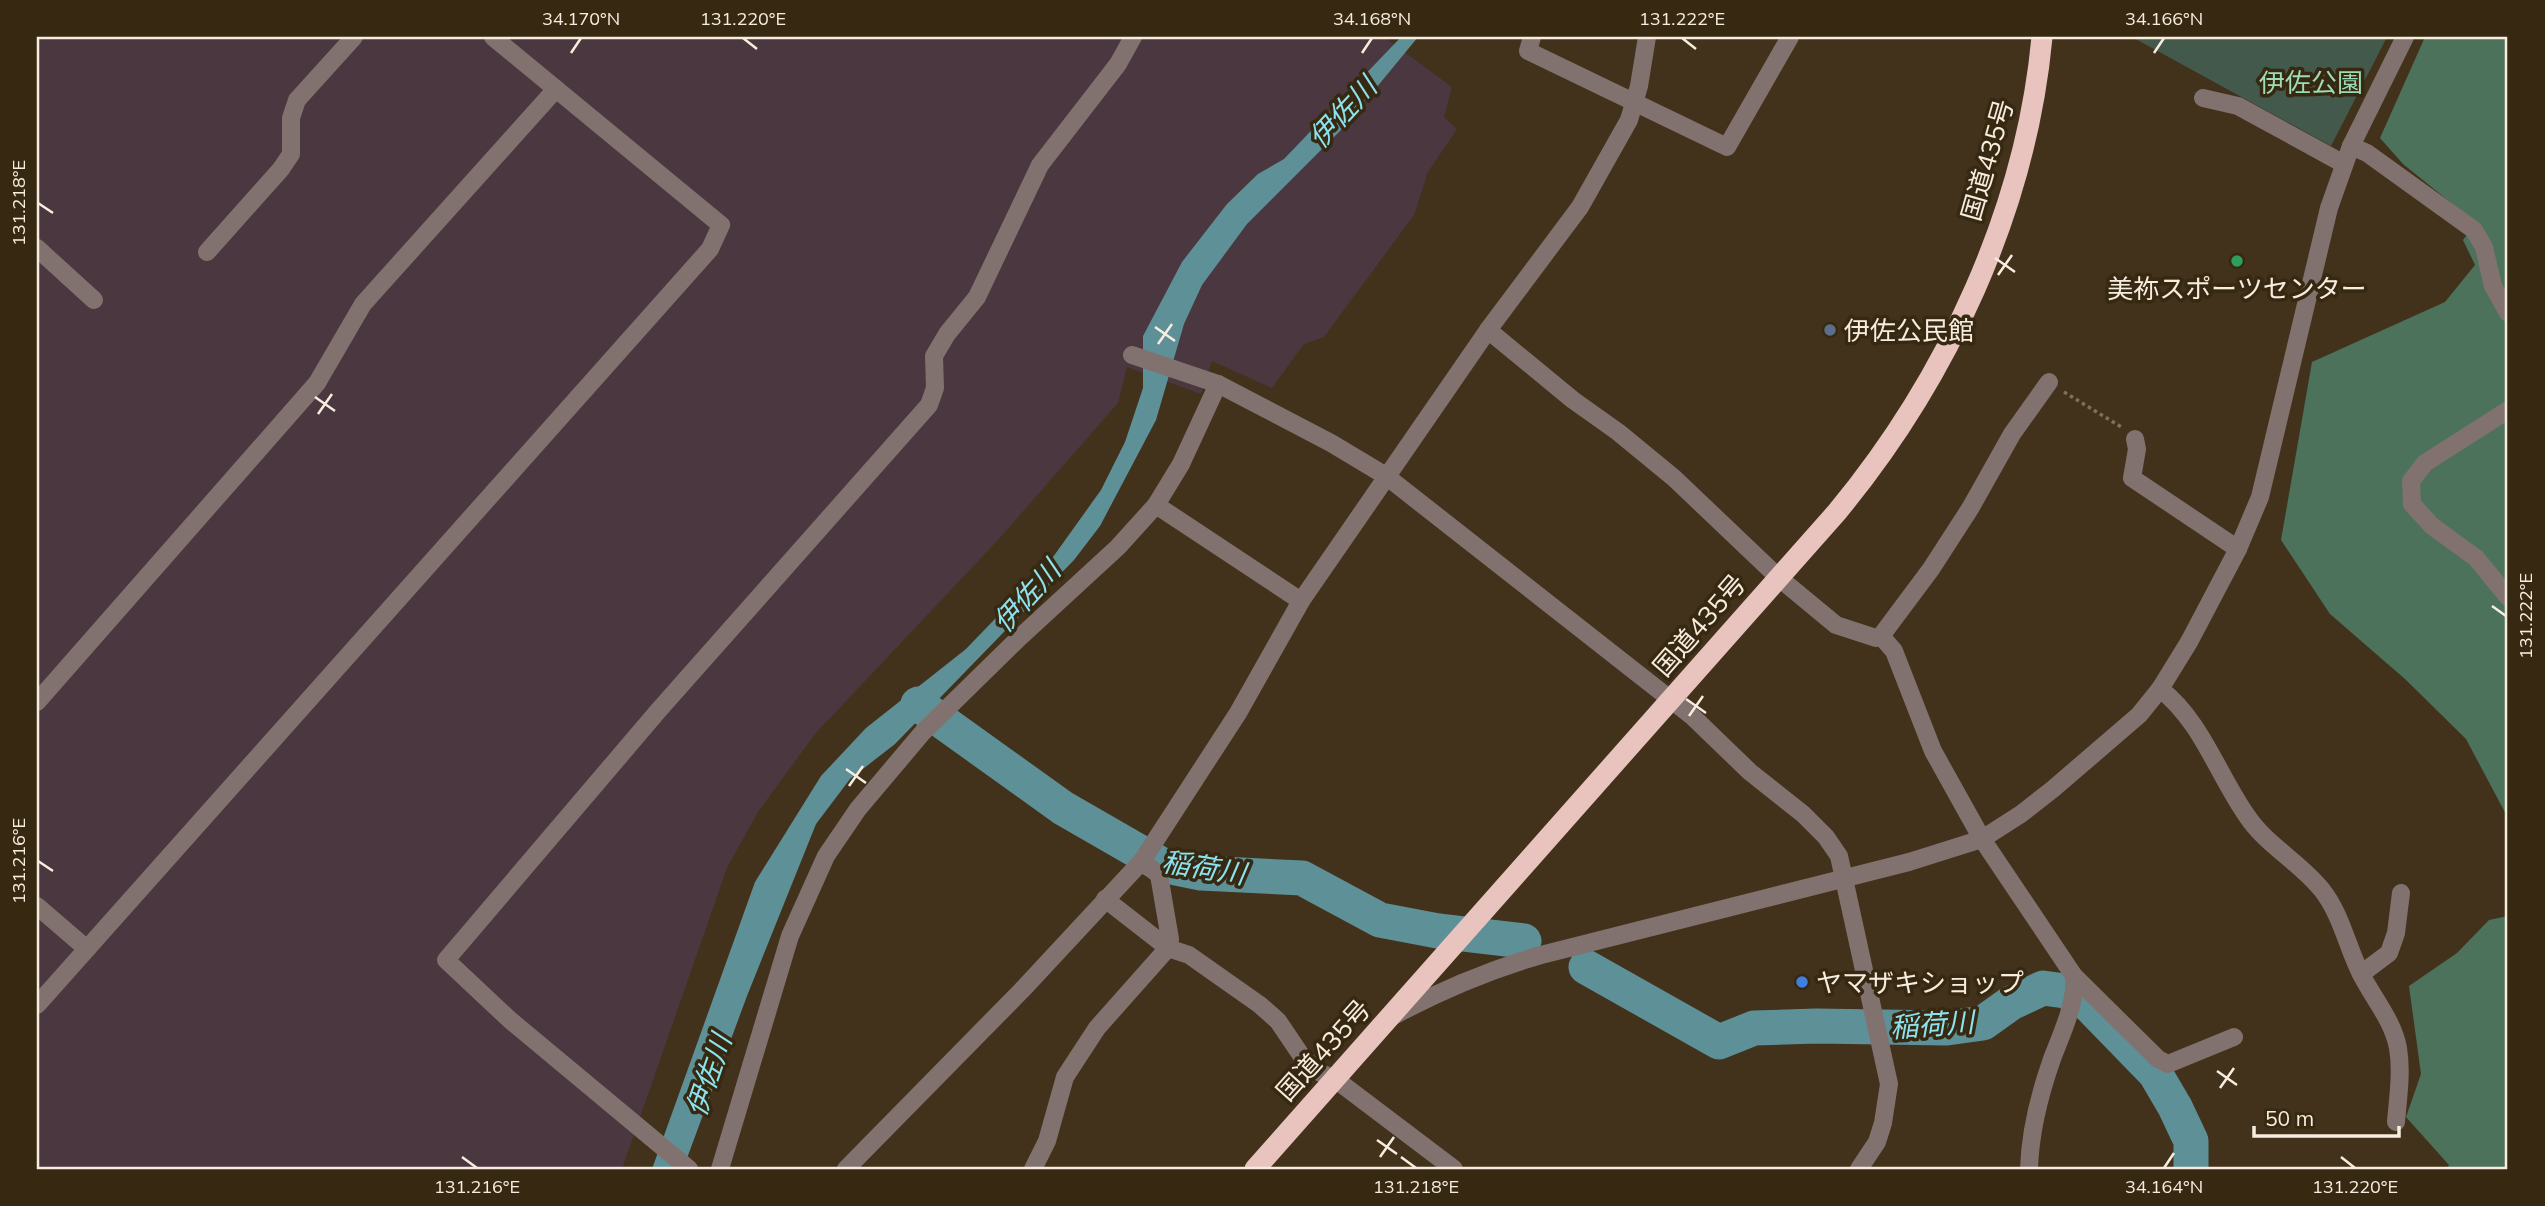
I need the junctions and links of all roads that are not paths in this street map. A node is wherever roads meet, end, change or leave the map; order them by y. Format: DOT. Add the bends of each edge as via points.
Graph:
graph roads {
  1 [pos="354,37"];
  2 [pos="493,37"];
  3 [pos="1133,37"];
  4 [pos="1532,37"];
  5 [pos="1647,37"];
  6 [pos="1790,37"];
  7 [pos="2042,37"];
  8 [pos="2405,37"];
  9 [pos="556,89"];
  10 [pos="2203,98"];
  11 [pos="1634,104"];
  12 [pos="2351,145"];
  13 [pos="2344,164"];
  14 [pos="37,248"];
  15 [pos="207,252"];
  16 [pos="94,300"];
  17 [pos="2508,313"];
  18 [pos="1488,330"];
  19 [pos="1132,355"];
  20 [pos="1210,380"];
  21 [pos="2049,382"];
  22 [pos="2508,410"];
  23 [pos="2135,439"];
  24 [pos="1386,476"];
  25 [pos="1156,505"];
  26 [pos="2238,549"];
  27 [pos="1778,578"];
  28 [pos="2508,597"];
  29 [pos="1301,601"];
  30 [pos="1881,636"];
  31 [pos="2161,689"];
  32 [pos="1671,699"];
  33 [pos="37,702"];
  34 [pos="1982,839"];
  35 [pos="1142,861"];
  36 [pos="1844,878"];
  37 [pos="2401,893"];
  38 [pos="1105,899"];
  39 [pos="37,906"];
  40 [pos="1168,948"];
  41 [pos="87,949"];
  42 [pos="2361,974"];
  43 [pos="2074,976"];
  44 [pos="37,1005"];
  45 [pos="1389,1018"];
  46 [pos="2234,1037"];
  47 [pos="1335,1079"];
  48 [pos="2396,1122"];
  49 [pos="689,1169"];
  50 [pos="720,1169"];
  51 [pos="846,1169"];
  52 [pos="1033,1169"];
  53 [pos="1255,1169"];
  54 [pos="1454,1169"];
  55 [pos="1859,1169"];
  56 [pos="2028,1169"];
  1 -- 15 [label="street" via="298,100 291,118 291,154"];
  2 -- 9 [label="street"];
  3 -- 49 [label="street" via="1118,64 1040,165 977,297 934,356 935,388 929,405 658,711 446,960 510,1020"];
  4 -- 11 [label="street" via="1528,51"];
  5 -- 11 [label="street"];
  6 -- 11 [label="street" via="1727,146"];
  7 -- 27 [label="highway, 国道435号" via="2021,156 1962,317 1931,378 1873,469"];
  8 -- 12 [label="street"];
  9 -- 33 [label="street" via="363,304 317,383"];
  9 -- 41 [label="street" via="721,225 710,249"];
  10 -- 13 [label="street" via="2238,106"];
  11 -- 18 [label="street" via="1580,207"];
  12 -- 13 [label="street"];
  12 -- 17 [label="street" via="2474,230 2484,247 2493,286"];
  13 -- 26 [label="street" via="2319,248 2260,497"];
  14 -- 16 [label="street"];
  18 -- 24 [label="street"];
  18 -- 27 [label="street" via="1674,478"];
  19 -- 20 [label="street"];
  20 -- 24 [label="street"];
  20 -- 25 [label="street" via="1181,464"];
  21 -- 30 [label="street" via="2012,434 1931,569"];
  22 -- 28 [label="street" via="2425,463 2411,481 2412,504 2432,526 2476,558"];
  23 -- 26 [label="street" via="2132,478"];
  24 -- 29 [label="street"];
  24 -- 32 [label="street"];
  25 -- 29 [label="street"];
  25 -- 50 [label="street" via="1118,547 929,725 858,809 826,856 790,936"];
  26 -- 31 [label="street"];
  27 -- 30 [label="street" via="1836,625"];
  27 -- 32 [label="highway, 国道435号"];
  29 -- 35 [label="street" via="1238,713"];
  30 -- 34 [label="street" via="1894,651 1933,751"];
  31 -- 34 [label="street" via="2139,715 2053,789"];
  31 -- 42 [label="street" via="2188,717 2250,821 2323,891"];
  32 -- 36 [label="street" via="1803,814 1839,856"];
  32 -- 45 [label="highway, 国道435号"];
  34 -- 36 [label="street"];
  34 -- 43 [label="street"];
  35 -- 38 [label="street"];
  35 -- 40 [label="street" via="1159,875"];
  36 -- 45 [label="street" via="1494,969"];
  36 -- 55 [label="street" via="1889,1084 1877,1142"];
  37 -- 42 [label="street" via="2389,953"];
  38 -- 40 [label="street"];
  38 -- 51 [label="street"];
  39 -- 41 [label="street"];
  40 -- 47 [label="street" via="1189,955 1260,1005 1278,1021 1303,1058"];
  40 -- 52 [label="street" via="1097,1028 1065,1077"];
  41 -- 44 [label="street"];
  42 -- 48 [label="street" via="2398,1047"];
  43 -- 46 [label="street" via="2168,1065"];
  43 -- 56 [label="street" via="2065,1027 2036,1119"];
  45 -- 47 [label="highway, 国道435号"];
  47 -- 53 [label="highway, 国道435号"];
  47 -- 54 [label="street"];
}
